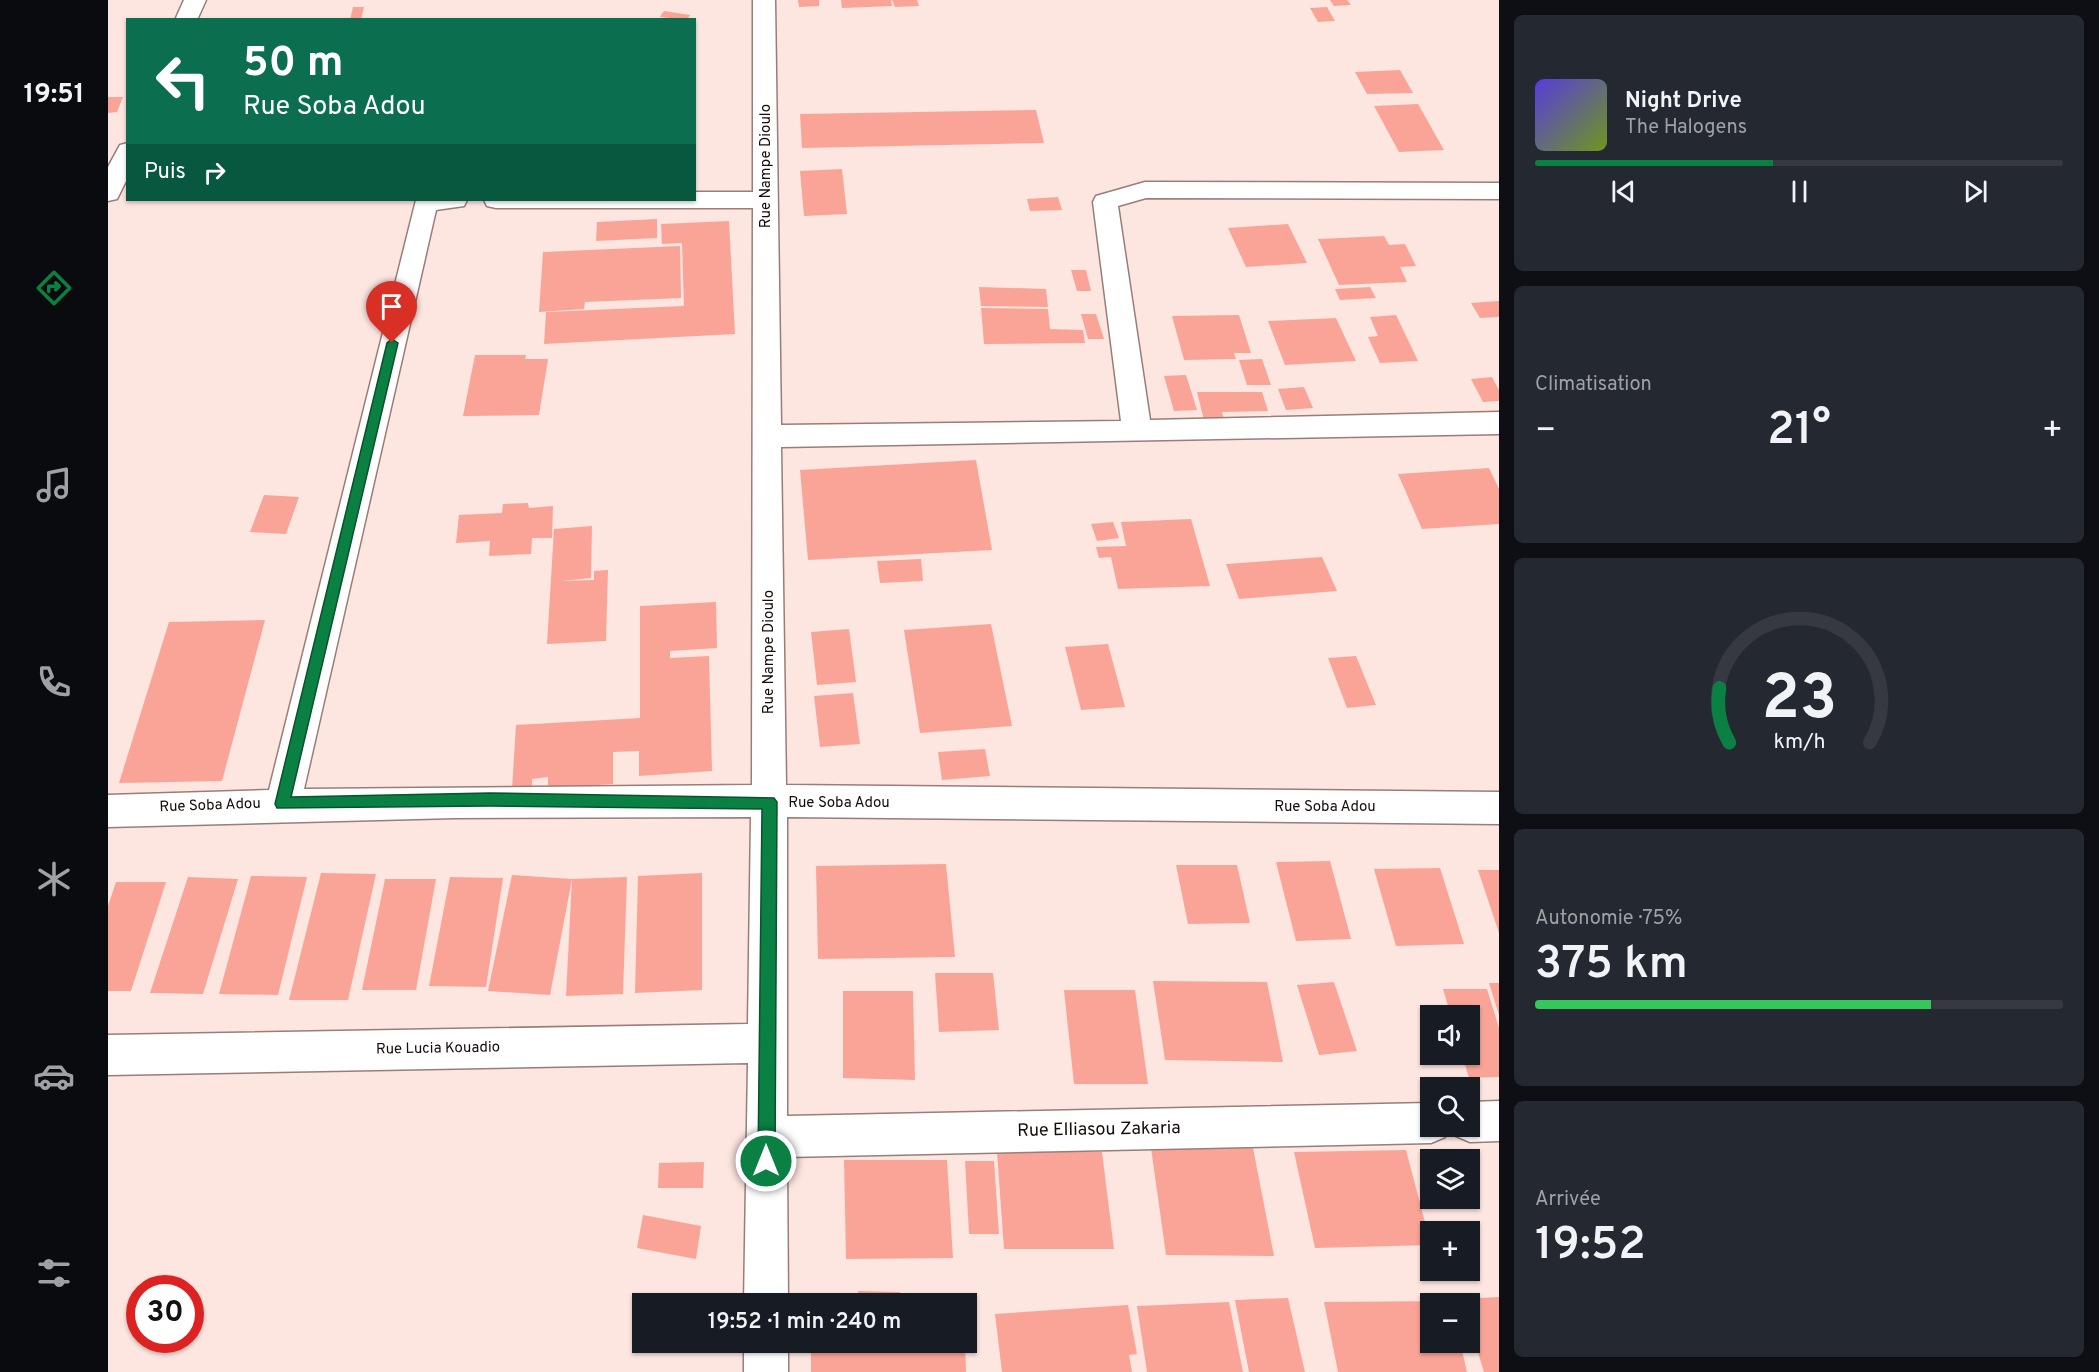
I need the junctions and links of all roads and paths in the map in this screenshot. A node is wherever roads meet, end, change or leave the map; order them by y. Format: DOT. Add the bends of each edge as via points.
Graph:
graph roads {
  1 [pos="195,0"];
  2 [pos="764,0"];
  3 [pos="187,18"];
  4 [pos="126,154"];
  5 [pos="1499,191"];
  6 [pos="108,193"];
  7 [pos="696,200"];
  8 [pos="766,200"];
  9 [pos="448,201"];
  10 [pos="1499,423"];
  11 [pos="1137,431"];
  12 [pos="768,436"];
  13 [pos="769,802"];
  14 [pos="283,804"];
  15 [pos="1499,808"];
  16 [pos="108,811"];
  17 [pos="768,1043"];
  18 [pos="108,1056"];
  19 [pos="1499,1121"];
  20 [pos="1480,1122"];
  21 [pos="1420,1123"];
  22 [pos="766,1137"];
  23 [pos="766,1293"];
  24 [pos="766,1353"];
  25 [pos="766,1372"];
  1 -- 3 [label="street"];
  2 -- 8 [label="street, Rue Nampe Dioulo"];
  4 -- 6 [label="street"];
  5 -- 11 [label="street" via="1145,190 1105,202"];
  7 -- 8 [label="street"];
  8 -- 12 [label="street, Rue Nampe Dioulo"];
  9 -- 14 [label="street" via="425,204"];
  10 -- 11 [label="street"];
  11 -- 12 [label="street"];
  12 -- 13 [label="street, Rue Nampe Dioulo"];
  13 -- 14 [label="street, Rue Soba Adou" via="490,800"];
  13 -- 15 [label="street, Rue Soba Adou"];
  13 -- 17 [label="street, Rue Nampe Dioulo"];
  14 -- 16 [label="street, Rue Soba Adou"];
  17 -- 18 [label="street, Rue Lucia Kouadio"];
  17 -- 22 [label="street, Rue Nampe Dioulo"];
  19 -- 20 [label="street"];
  21 -- 22 [label="street, Rue Elliasou Zakaria"];
  22 -- 23 [label="street, Rue Nampe Dioulo"];
  24 -- 25 [label="street"];
}
